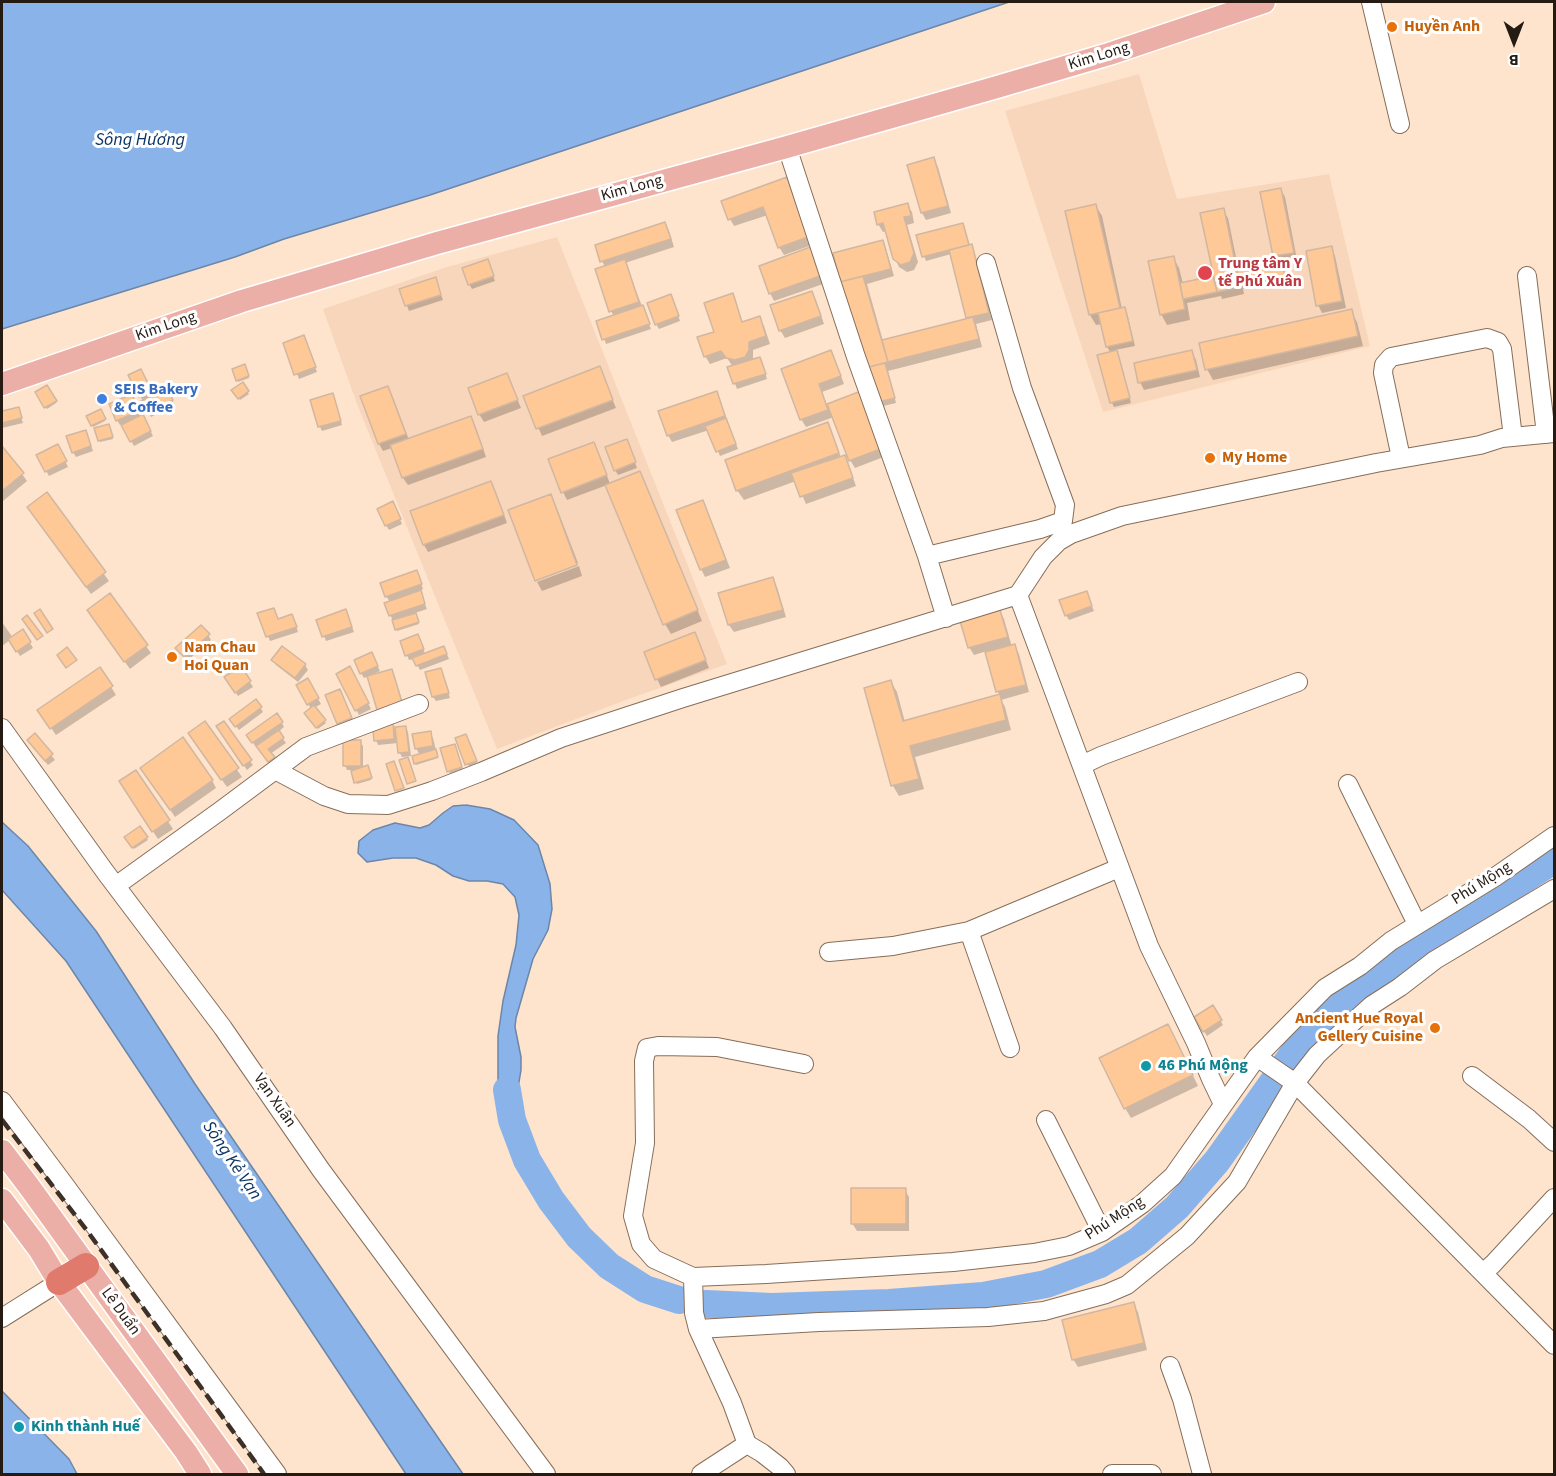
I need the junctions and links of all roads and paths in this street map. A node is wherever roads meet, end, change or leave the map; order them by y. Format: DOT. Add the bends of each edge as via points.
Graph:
graph roads {
  1 [pos="1264,2"];
  2 [pos="1371,2"];
  3 [pos="1400,124"];
  4 [pos="787,147"];
  5 [pos="986,263"];
  6 [pos="1527,276"];
  7 [pos="2,384"];
  8 [pos="1550,434"];
  9 [pos="1513,437"];
  10 [pos="1401,458"];
  11 [pos="927,556"];
  12 [pos="1018,596"];
  13 [pos="946,618"];
  14 [pos="1298,682"];
  15 [pos="419,704"];
  16 [pos="2,728"];
  17 [pos="1082,765"];
  18 [pos="275,770"];
  19 [pos="1348,784"];
  20 [pos="1554,836"];
  21 [pos="1119,868"];
  22 [pos="117,885"];
  23 [pos="1554,889"];
  24 [pos="1418,924"];
  25 [pos="969,931"];
  26 [pos="829,952"];
  27 [pos="1010,1048"];
  28 [pos="1262,1061"];
  29 [pos="804,1064"];
  30 [pos="1472,1076"];
  31 [pos="1291,1081"];
  32 [pos="2,1101"];
  33 [pos="1223,1104"];
  34 [pos="1046,1120"];
  35 [pos="1554,1142"];
  36 [pos="2,1151"];
  37 [pos="1554,1198"];
  38 [pos="2,1200"];
  39 [pos="1102,1232"];
  40 [pos="86,1266"];
  41 [pos="1483,1273"];
  42 [pos="693,1277"];
  43 [pos="59,1282"];
  44 [pos="2,1318"];
  45 [pos="698,1329"];
  46 [pos="1554,1346"];
  47 [pos="1170,1366"];
  48 [pos="747,1444"];
  49 [pos="200,1474"];
  50 [pos="237,1474"];
  51 [pos="277,1474"];
  52 [pos="546,1474"];
  53 [pos="701,1474"];
  54 [pos="786,1474"];
  55 [pos="1113,1474"];
  56 [pos="1140,1474"];
  57 [pos="1152,1474"];
  58 [pos="1202,1474"];
  1 -- 4 [label="main road, Kim Long" via="1109,54"];
  2 -- 3 [label="street"];
  4 -- 7 [label="main road, Kim Long" via="252,298"];
  4 -- 11 [label="street"];
  5 -- 11 [label="street" via="1022,388 1065,505 1063,521"];
  6 -- 8 [label="street"];
  8 -- 9 [label="street"];
  9 -- 10 [label="street"];
  9 -- 10 [label="street" via="1502,349 1498,342 1487,338 1391,357 1384,364"];
  10 -- 12 [label="street" via="1135,512 1071,534 1051,548"];
  11 -- 13 [label="street"];
  12 -- 13 [label="street"];
  12 -- 17 [label="street"];
  13 -- 18 [label="street" via="561,738 388,805 348,804"];
  14 -- 17 [label="street"];
  15 -- 18 [label="street" via="306,747"];
  16 -- 22 [label="street, Vạn Xuân"];
  17 -- 21 [label="street"];
  18 -- 22 [label="street"];
  19 -- 24 [label="street"];
  20 -- 24 [label="street, Phú Mộng"];
  21 -- 25 [label="street"];
  21 -- 33 [label="street" via="1149,946"];
  22 -- 52 [label="street, Vạn Xuân"];
  23 -- 31 [label="street" via="1435,960 1372,1005"];
  24 -- 28 [label="street, Phú Mộng" via="1325,988"];
  25 -- 26 [label="street" via="893,946"];
  25 -- 27 [label="street"];
  28 -- 31 [label="street"];
  28 -- 33 [label="street, Phú Mộng"];
  29 -- 42 [label="street" via="717,1047 647,1048 645,1143 633,1216 641,1244 654,1259"];
  30 -- 35 [label="street"];
  31 -- 41 [label="street"];
  31 -- 45 [label="street" via="1237,1182 1187,1236 1127,1285 1106,1294 1044,1311 988,1317"];
  32 -- 51 [label="street"];
  33 -- 39 [label="street, Phú Mộng" via="1173,1176"];
  34 -- 39 [label="street"];
  36 -- 40 [label="main road, Lê Duẩn"];
  37 -- 41 [label="street"];
  38 -- 43 [label="main road, Lê Duẩn"];
  39 -- 42 [label="street, Phú Mộng" via="1069,1246 1008,1257"];
  40 -- 43 [label="highway"];
  40 -- 50 [label="main road, Lê Duẩn"];
  41 -- 46 [label="street"];
  42 -- 45 [label="street"];
  43 -- 44 [label="street"];
  43 -- 49 [label="main road, Lê Duẩn"];
  45 -- 48 [label="street"];
  47 -- 58 [label="street"];
  48 -- 53 [label="street"];
  48 -- 54 [label="street"];
  55 -- 56 [label="street"];
  56 -- 57 [label="street"];
}
